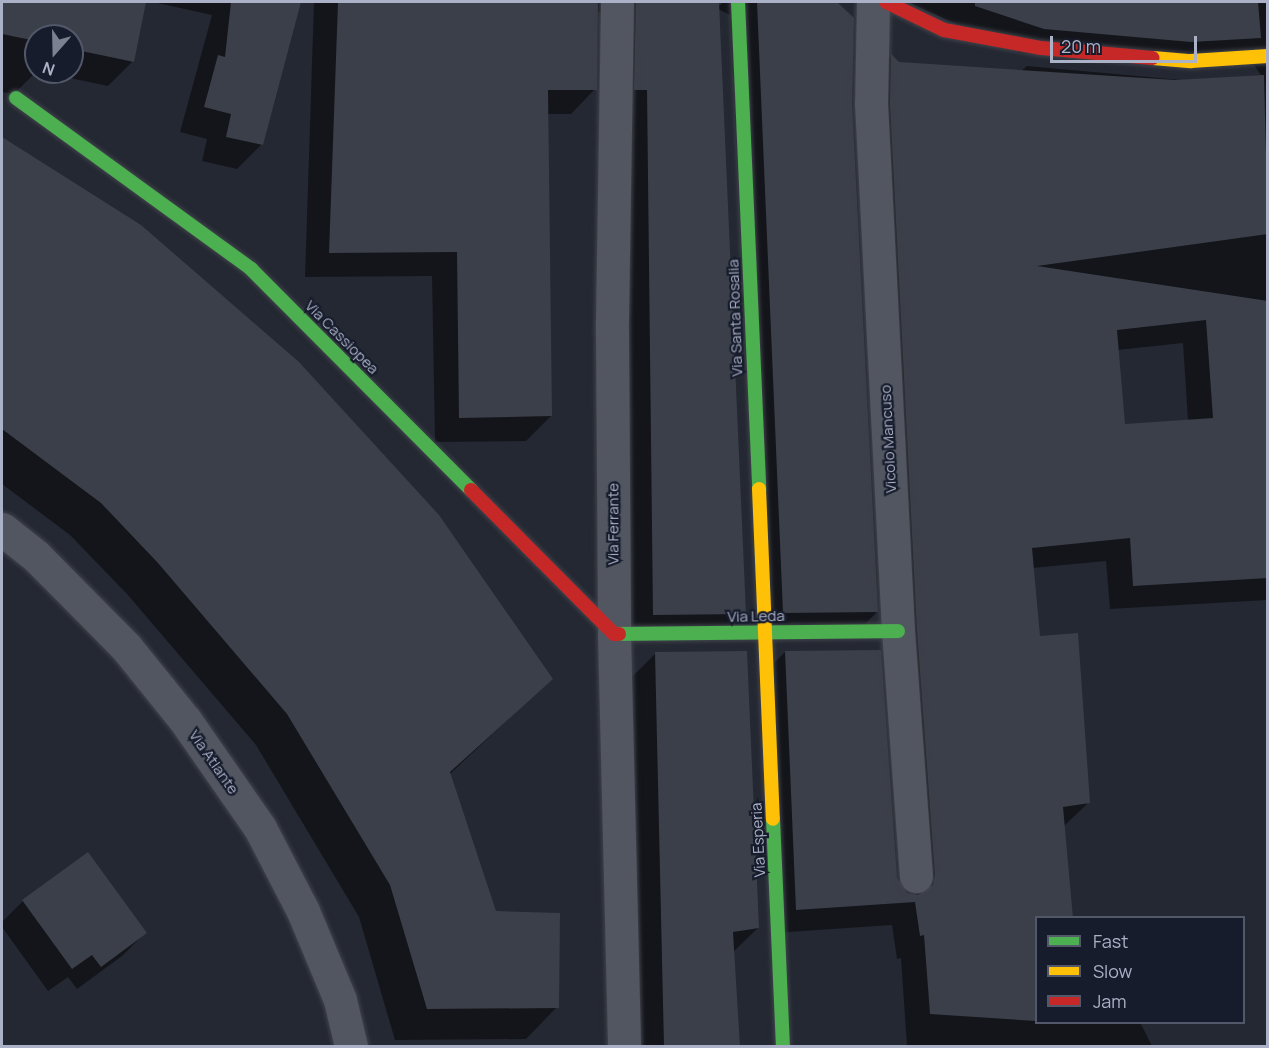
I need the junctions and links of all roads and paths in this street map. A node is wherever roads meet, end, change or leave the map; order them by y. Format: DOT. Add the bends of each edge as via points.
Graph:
graph roads {
  1 [pos="617,2"];
  2 [pos="738,2"];
  3 [pos="873,2"];
  4 [pos="886,2"];
  5 [pos="1268,56"];
  6 [pos="16,98"];
  7 [pos="2,529"];
  8 [pos="898,631"];
  9 [pos="765,632"];
  10 [pos="614,634"];
  11 [pos="916,876"];
  12 [pos="351,1047"];
  13 [pos="624,1047"];
  14 [pos="783,1047"];
  1 -- 10 [label="street, Via Ferrante" via="612,333"];
  2 -- 9 [label="street, Via Santa Rosalia"];
  3 -- 8 [label="street, Vicolo Mancuso" via="871,103"];
  4 -- 5 [label="street" via="944,30 1041,48 1191,61"];
  6 -- 10 [label="street, Via Cassiopea" via="251,268"];
  7 -- 12 [label="street, Via Atlante" via="36,556 126,647 185,720 260,828 308,921 340,1000"];
  8 -- 9 [label="street, Via Leda"];
  8 -- 11 [label="street, Vicolo Mancuso"];
  9 -- 10 [label="street, Via Leda"];
  9 -- 14 [label="street, Via Esperia"];
  10 -- 13 [label="street, Via Ferrante"];
}
